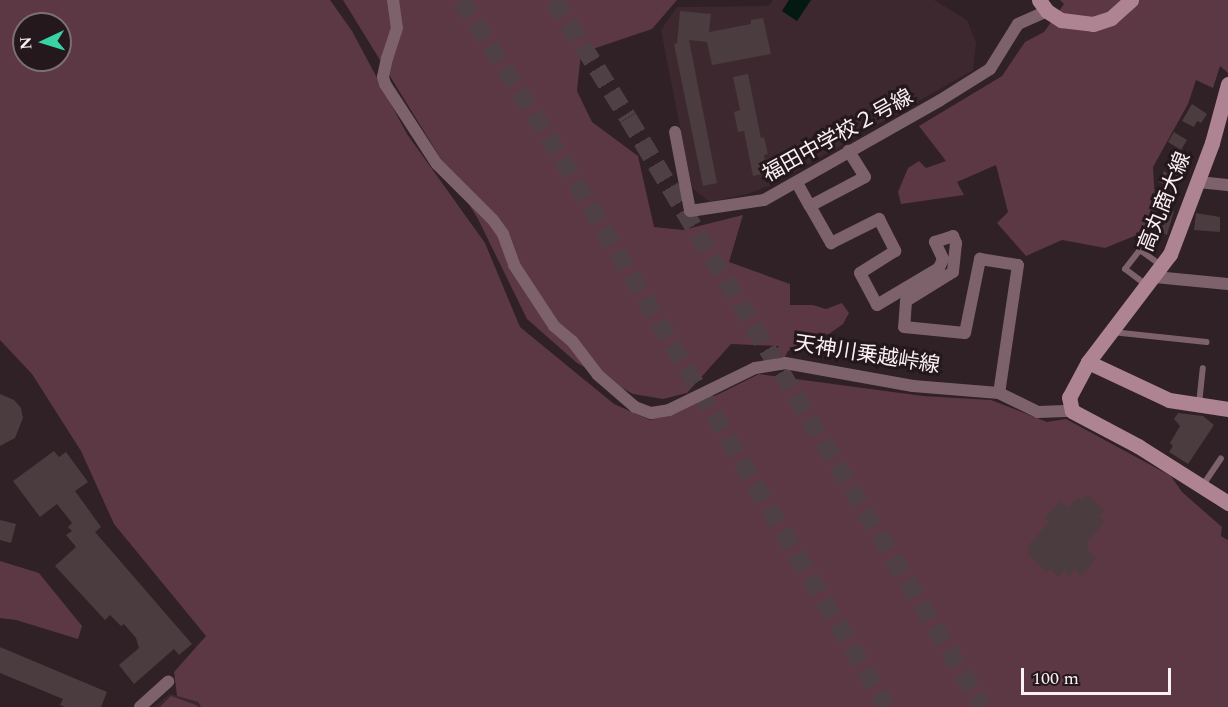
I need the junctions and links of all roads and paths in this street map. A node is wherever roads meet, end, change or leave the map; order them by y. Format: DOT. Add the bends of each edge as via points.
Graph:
graph roads {
  1 [pos="393,0"];
  2 [pos="1131,0"];
  3 [pos="1043,5"];
  4 [pos="1228,84"];
  5 [pos="1225,114"];
  6 [pos="675,132"];
  7 [pos="849,152"];
  8 [pos="1198,182"];
  9 [pos="797,183"];
  10 [pos="1228,185"];
  11 [pos="810,206"];
  12 [pos="1155,277"];
  13 [pos="1228,284"];
  14 [pos="1112,332"];
  15 [pos="1206,342"];
  16 [pos="1088,362"];
  17 [pos="1203,368"];
  18 [pos="999,393"];
  19 [pos="1199,407"];
  20 [pos="1228,409"];
  21 [pos="1072,411"];
  22 [pos="1221,458"];
  23 [pos="1202,486"];
  24 [pos="1228,503"];
  25 [pos="168,682"];
  26 [pos="140,707"];
  1 -- 18 [label="street, 天神川乗越峠線" via="397,28 387,58 385,84 437,164 498,227 514,265 555,326 598,375 635,407 651,413 669,410 755,368 785,363 913,386"];
  2 -- 3 [label="street" via="1112,18 1093,24 1061,20"];
  3 -- 7 [label="street, 福田中学校２号線" via="1018,24 990,69"];
  4 -- 5 [label="street, 高丸商大線"];
  5 -- 8 [label="street, 高丸商大線"];
  6 -- 9 [label="street, 福田中学校２号線" via="690,210 764,200"];
  7 -- 9 [label="street, 福田中学校２号線"];
  7 -- 11 [label="street" via="865,177"];
  8 -- 10 [label="street"];
  8 -- 12 [label="street, 高丸商大線" via="1170,254"];
  9 -- 11 [label="street"];
  11 -- 18 [label="street" via="831,243 879,219 895,251 860,273 877,305 939,268 943,259 935,242 953,236 953,272 906,301 904,327 965,333 980,259 1018,265"];
  12 -- 12 [label="lane" via="1140,250 1125,269"];
  12 -- 13 [label="street"];
  12 -- 14 [label="street, 高丸商大線"];
  14 -- 15 [label="lane"];
  14 -- 16 [label="street, 高丸商大線"];
  16 -- 19 [label="street" via="1169,400"];
  16 -- 21 [label="street" via="1070,391"];
  17 -- 19 [label="lane"];
  18 -- 21 [label="street, 天神川乗越峠線" via="1030,410 1051,414"];
  19 -- 20 [label="street"];
  21 -- 23 [label="street"];
  22 -- 23 [label="lane"];
  23 -- 24 [label="street"];
  25 -- 26 [label="street"];
}
